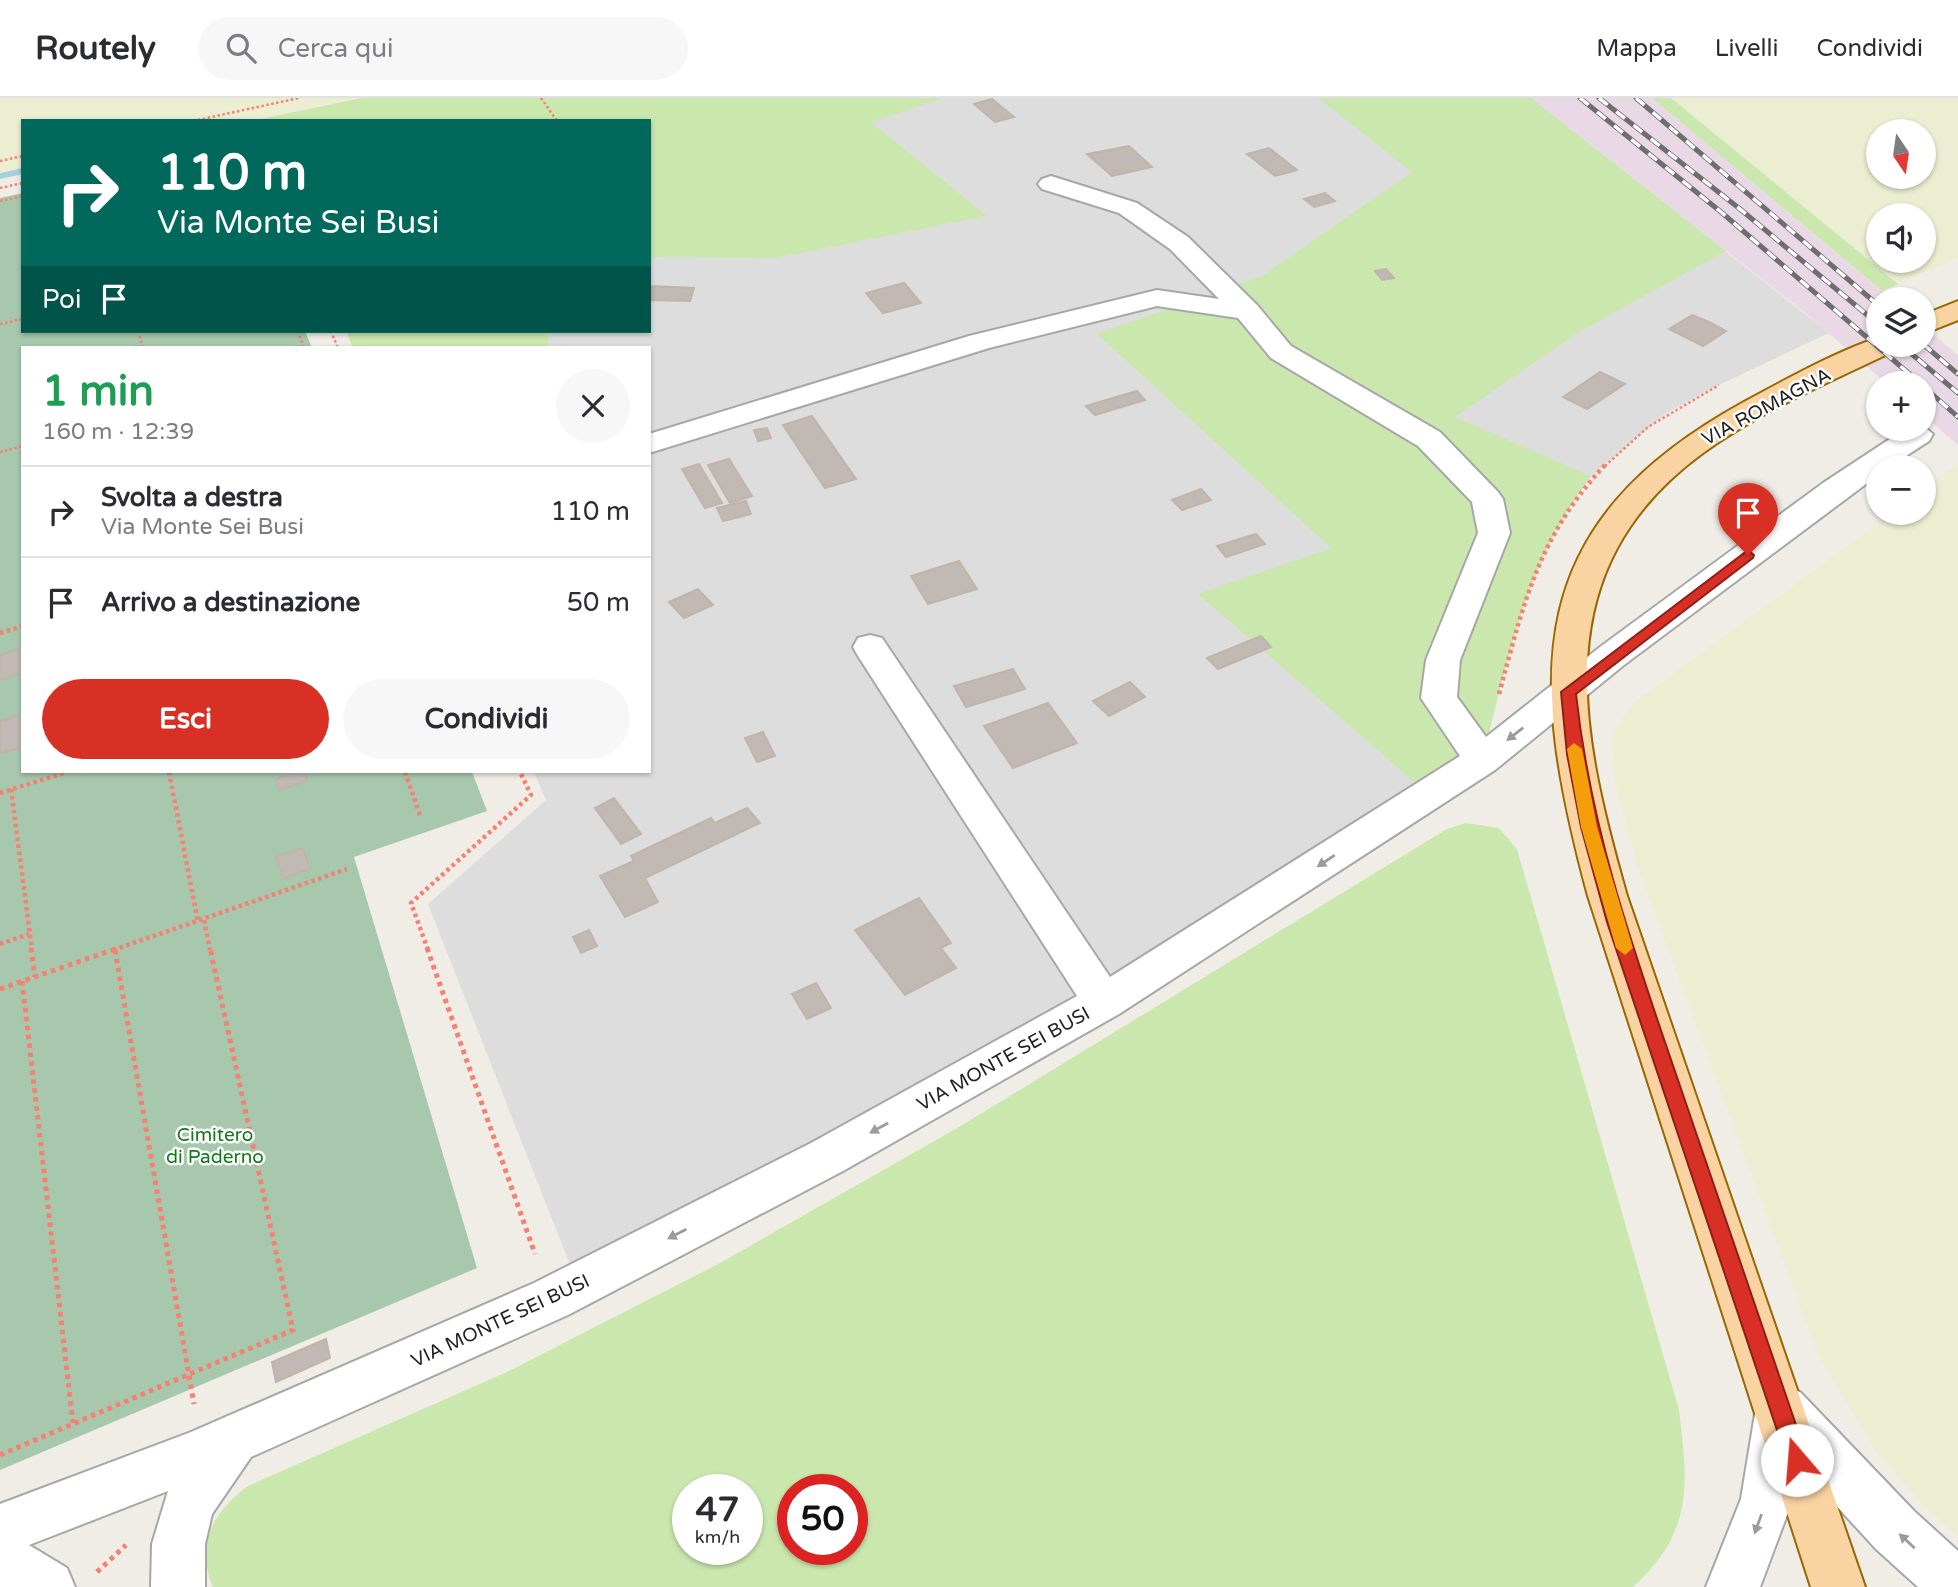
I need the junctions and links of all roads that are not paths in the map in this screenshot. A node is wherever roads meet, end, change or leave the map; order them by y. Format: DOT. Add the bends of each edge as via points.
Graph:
graph roads {
  1 [pos="1051,184"];
  2 [pos="1958,309"];
  3 [pos="1247,311"];
  4 [pos="1936,320"];
  5 [pos="1866,354"];
  6 [pos="1906,441"];
  7 [pos="651,443"];
  8 [pos="870,647"];
  9 [pos="1569,692"];
  10 [pos="1482,760"];
  11 [pos="1104,1002"];
  12 [pos="1781,1409"];
  13 [pos="215,1425"];
  14 [pos="0,1530"];
  15 [pos="0,1562"];
  16 [pos="72,1580"];
  17 [pos="178,1587"];
  18 [pos="1733,1587"];
  19 [pos="1838,1587"];
  20 [pos="1958,1587"];
  1 -- 3 [label="street" via="1128,208 1179,243"];
  2 -- 4 [label="main road"];
  3 -- 7 [label="street" via="1157,298 979,342"];
  3 -- 10 [label="street" via="1281,352 1429,439 1487,499 1494,533 1443,660 1439,698"];
  5 -- 9 [label="main road, VIA ROMAGNA" via="1726,424 1683,452 1629,503 1601,544 1581,595 1573,626"];
  6 -- 9 [label="street, VIA MONTE SEI BUSI" via="1834,490"];
  8 -- 11 [label="street"];
  9 -- 10 [label="street, VIA MONTE SEI BUSI, one-way"];
  9 -- 12 [label="main road, VIA ROMAGNA" via="1589,827 1616,922"];
  10 -- 11 [label="street, VIA MONTE SEI BUSI, one-way"];
  11 -- 13 [label="street, VIA MONTE SEI BUSI, one-way" via="827,1157 551,1299"];
  12 -- 18 [label="street, one-way" via="1767,1499"];
  12 -- 19 [label="main road, VIA ROMAGNA"];
  20 -- 12 [label="street, one-way" via="1895,1530"];
  13 -- 14 [label="street, VIA MONTE SEI BUSI"];
  13 -- 17 [label="street" via="206,1472 191,1496 176,1557"];
  15 -- 16 [label="street" via="31,1574"];
}
